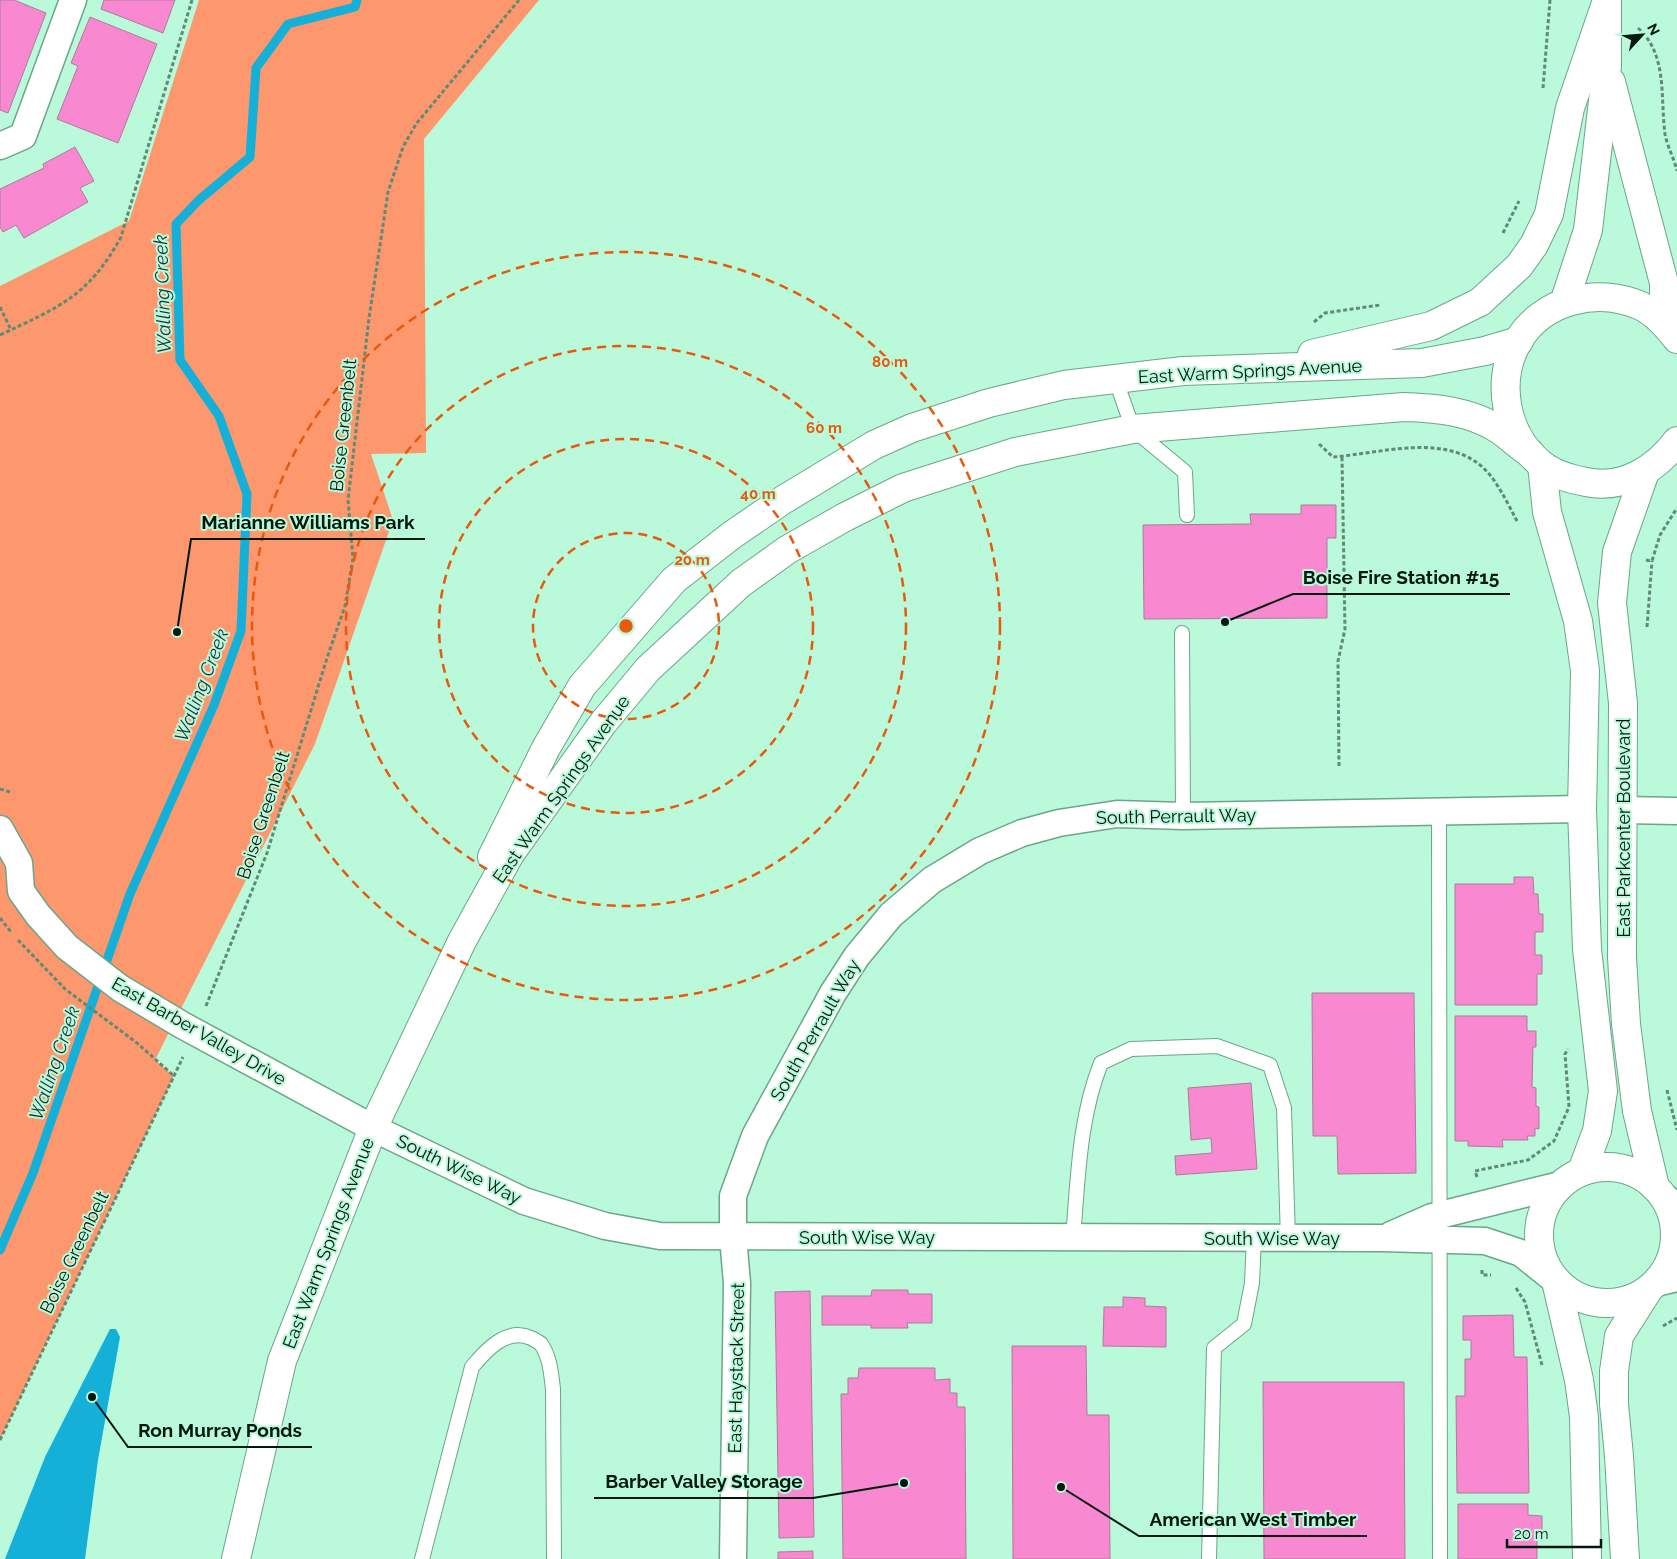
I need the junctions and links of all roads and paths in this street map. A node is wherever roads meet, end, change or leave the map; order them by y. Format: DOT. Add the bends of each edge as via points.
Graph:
graph roads {
  1 [pos="73,0"];
  2 [pos="192,0"];
  3 [pos="519,0"];
  4 [pos="1607,0"];
  5 [pos="1648,37"];
  6 [pos="1606,66"];
  7 [pos="0,146"];
  8 [pos="1677,171"];
  9 [pos="1519,201"];
  10 [pos="1500,238"];
  11 [pos="1564,303"];
  12 [pos="1386,304"];
  13 [pos="0,307"];
  14 [pos="1325,313"];
  15 [pos="11,330"];
  16 [pos="1670,331"];
  17 [pos="0,335"];
  18 [pos="1518,341"];
  19 [pos="1254,368"];
  20 [pos="1115,378"];
  21 [pos="1133,429"];
  22 [pos="1342,456"];
  23 [pos="1666,456"];
  24 [pos="1333,457"];
  25 [pos="1536,459"];
  26 [pos="1677,508"];
  27 [pos="1187,515"];
  28 [pos="1517,522"];
  29 [pos="1642,559"];
  30 [pos="1652,561"];
  31 [pos="1182,633"];
  32 [pos="1648,634"];
  33 [pos="1339,766"];
  34 [pos="0,789"];
  35 [pos="10,792"];
  36 [pos="1582,809"];
  37 [pos="1624,810"];
  38 [pos="1677,811"];
  39 [pos="1439,812"];
  40 [pos="1183,816"];
  41 [pos="0,829"];
  42 [pos="10,887"];
  43 [pos="462,941"];
  44 [pos="211,995"];
  45 [pos="1565,1054"];
  46 [pos="152,1057"];
  47 [pos="177,1069"];
  48 [pos="174,1076"];
  49 [pos="1669,1102"];
  50 [pos="373,1128"];
  51 [pos="1677,1130"];
  52 [pos="1475,1171"];
  53 [pos="1571,1178"];
  54 [pos="1665,1197"];
  55 [pos="1440,1228"];
  56 [pos="733,1237"];
  57 [pos="1073,1238"];
  58 [pos="1254,1238"];
  59 [pos="1288,1238"];
  60 [pos="1482,1275"];
  61 [pos="1498,1278"];
  62 [pos="1556,1281"];
  63 [pos="1511,1285"];
  64 [pos="1660,1285"];
  65 [pos="1544,1372"];
  66 [pos="0,1440"];
  67 [pos="236,1559"];
  68 [pos="422,1559"];
  69 [pos="554,1559"];
  70 [pos="733,1559"];
  71 [pos="1208,1559"];
  72 [pos="1440,1559"];
  73 [pos="1587,1559"];
  74 [pos="1625,1559"];
  1 -- 7 [label="street" via="23,136"];
  2 -- 15 [label="path" via="121,237 110,258 94,279 72,299"];
  3 -- 44 [label="path, Boise Greenbelt" via="416,124 403,148 388,192 369,318 348,500 354,558 346,606 267,853"];
  4 -- 6 [label="street"];
  4 -- 19 [label="street" via="1570,108 1549,214 1534,245 1502,284 1480,302 1431,326"];
  5 -- 8 [label="path" via="1660,66 1666,135"];
  6 -- 11 [label="street" via="1588,230"];
  6 -- 16 [label="street" via="1664,283"];
  9 -- 10 [label="path"];
  11 -- 16 [label="street" via="1590,296 1617,298 1642,307"];
  11 -- 18 [label="street" via="1538,318"];
  12 -- 14 [label="path"];
  13 -- 15 [label="path"];
  15 -- 17 [label="path"];
  18 -- 19 [label="street, East Warm Springs Avenue" via="1422,363"];
  18 -- 25 [label="street" via="1507,369 1505,399 1513,428"];
  19 -- 20 [label="street, East Warm Springs Avenue"];
  20 -- 21 [label="lane"];
  20 -- 43 [label="street, East Warm Springs Avenue" via="1064,385 989,404 912,428 874,445 739,530 674,580 582,686 550,740 494,854"];
  21 -- 25 [label="street, East Warm Springs Avenue" via="1404,407 1438,408 1498,429"];
  21 -- 27 [label="lane" via="1185,472"];
  21 -- 43 [label="street, East Warm Springs Avenue" via="1015,452 903,488 787,550 741,583 648,669 603,723 510,854"];
  22 -- 24 [label="path"];
  22 -- 28 [label="path" via="1436,446 1456,450 1490,474"];
  22 -- 33 [label="path" via="1345,629 1338,662"];
  23 -- 25 [label="street, East Warm Springs Avenue" via="1620,482 1593,484 1566,478"];
  23 -- 37 [label="street, East Parkcenter Boulevard" via="1617,552 1612,603 1623,703"];
  25 -- 36 [label="street, East Parkcenter Boulevard" via="1547,512 1578,621 1585,671"];
  26 -- 30 [label="path" via="1660,535"];
  29 -- 30 [label="path"];
  30 -- 32 [label="path"];
  31 -- 40 [label="lane"];
  34 -- 35 [label="path"];
  36 -- 39 [label="street, South Perrault Way"];
  36 -- 53 [label="street, East Parkcenter Boulevard" via="1587,950 1604,1091 1597,1131"];
  37 -- 38 [label="street"];
  37 -- 54 [label="street, East Parkcenter Boulevard" via="1622,957 1626,1024 1638,1110"];
  39 -- 40 [label="street, South Perrault Way"];
  39 -- 55 [label="lane"];
  40 -- 56 [label="street, South Perrault Way" via="1117,814 1059,823 1022,833 980,851 932,880 892,915 857,956 833,993 755,1136 733,1196"];
  41 -- 42 [label="street, East Barber Valley Drive" via="18,863"];
  42 -- 50 [label="street, East Barber Valley Drive" via="67,947 120,988"];
  43 -- 50 [label="street, East Warm Springs Avenue"];
  45 -- 52 [label="path" via="1569,1106 1554,1141 1528,1160"];
  46 -- 48 [label="path"];
  47 -- 48 [label="path, Boise Greenbelt"];
  48 -- 66 [label="path, Boise Greenbelt"];
  49 -- 51 [label="path"];
  50 -- 56 [label="street, South Wise Way" via="524,1201 605,1226 660,1236"];
  50 -- 67 [label="street, East Warm Springs Avenue" via="282,1361"];
  53 -- 54 [label="street" via="1599,1167 1617,1168 1635,1172"];
  53 -- 55 [label="street, South Wise Way"];
  53 -- 62 [label="street" via="1549,1199 1539,1232 1540,1250"];
  54 -- 64 [label="street" via="1673,1216 1676,1238 1672,1259"];
  55 -- 59 [label="street, South Wise Way" via="1383,1238"];
  55 -- 62 [label="street, South Wise Way" via="1522,1253"];
  55 -- 72 [label="lane"];
  56 -- 57 [label="street, South Wise Way"];
  56 -- 70 [label="street, East Haystack Street" via="738,1283"];
  57 -- 58 [label="street, South Wise Way"];
  57 -- 59 [label="lane" via="1083,1134 1091,1088 1100,1062 1131,1049 1217,1046 1270,1066 1284,1108"];
  58 -- 59 [label="street, South Wise Way"];
  58 -- 71 [label="lane" via="1252,1283 1244,1324 1214,1348"];
  60 -- 61 [label="path"];
  62 -- 64 [label="street" via="1581,1299 1597,1304 1632,1300"];
  62 -- 73 [label="street" via="1579,1380 1584,1417"];
  63 -- 65 [label="path" via="1525,1302"];
  64 -- 74 [label="street" via="1620,1336 1614,1371"];
  68 -- 69 [label="lane" via="472,1367 488,1348 508,1336 526,1336 540,1342 550,1363"];
}
